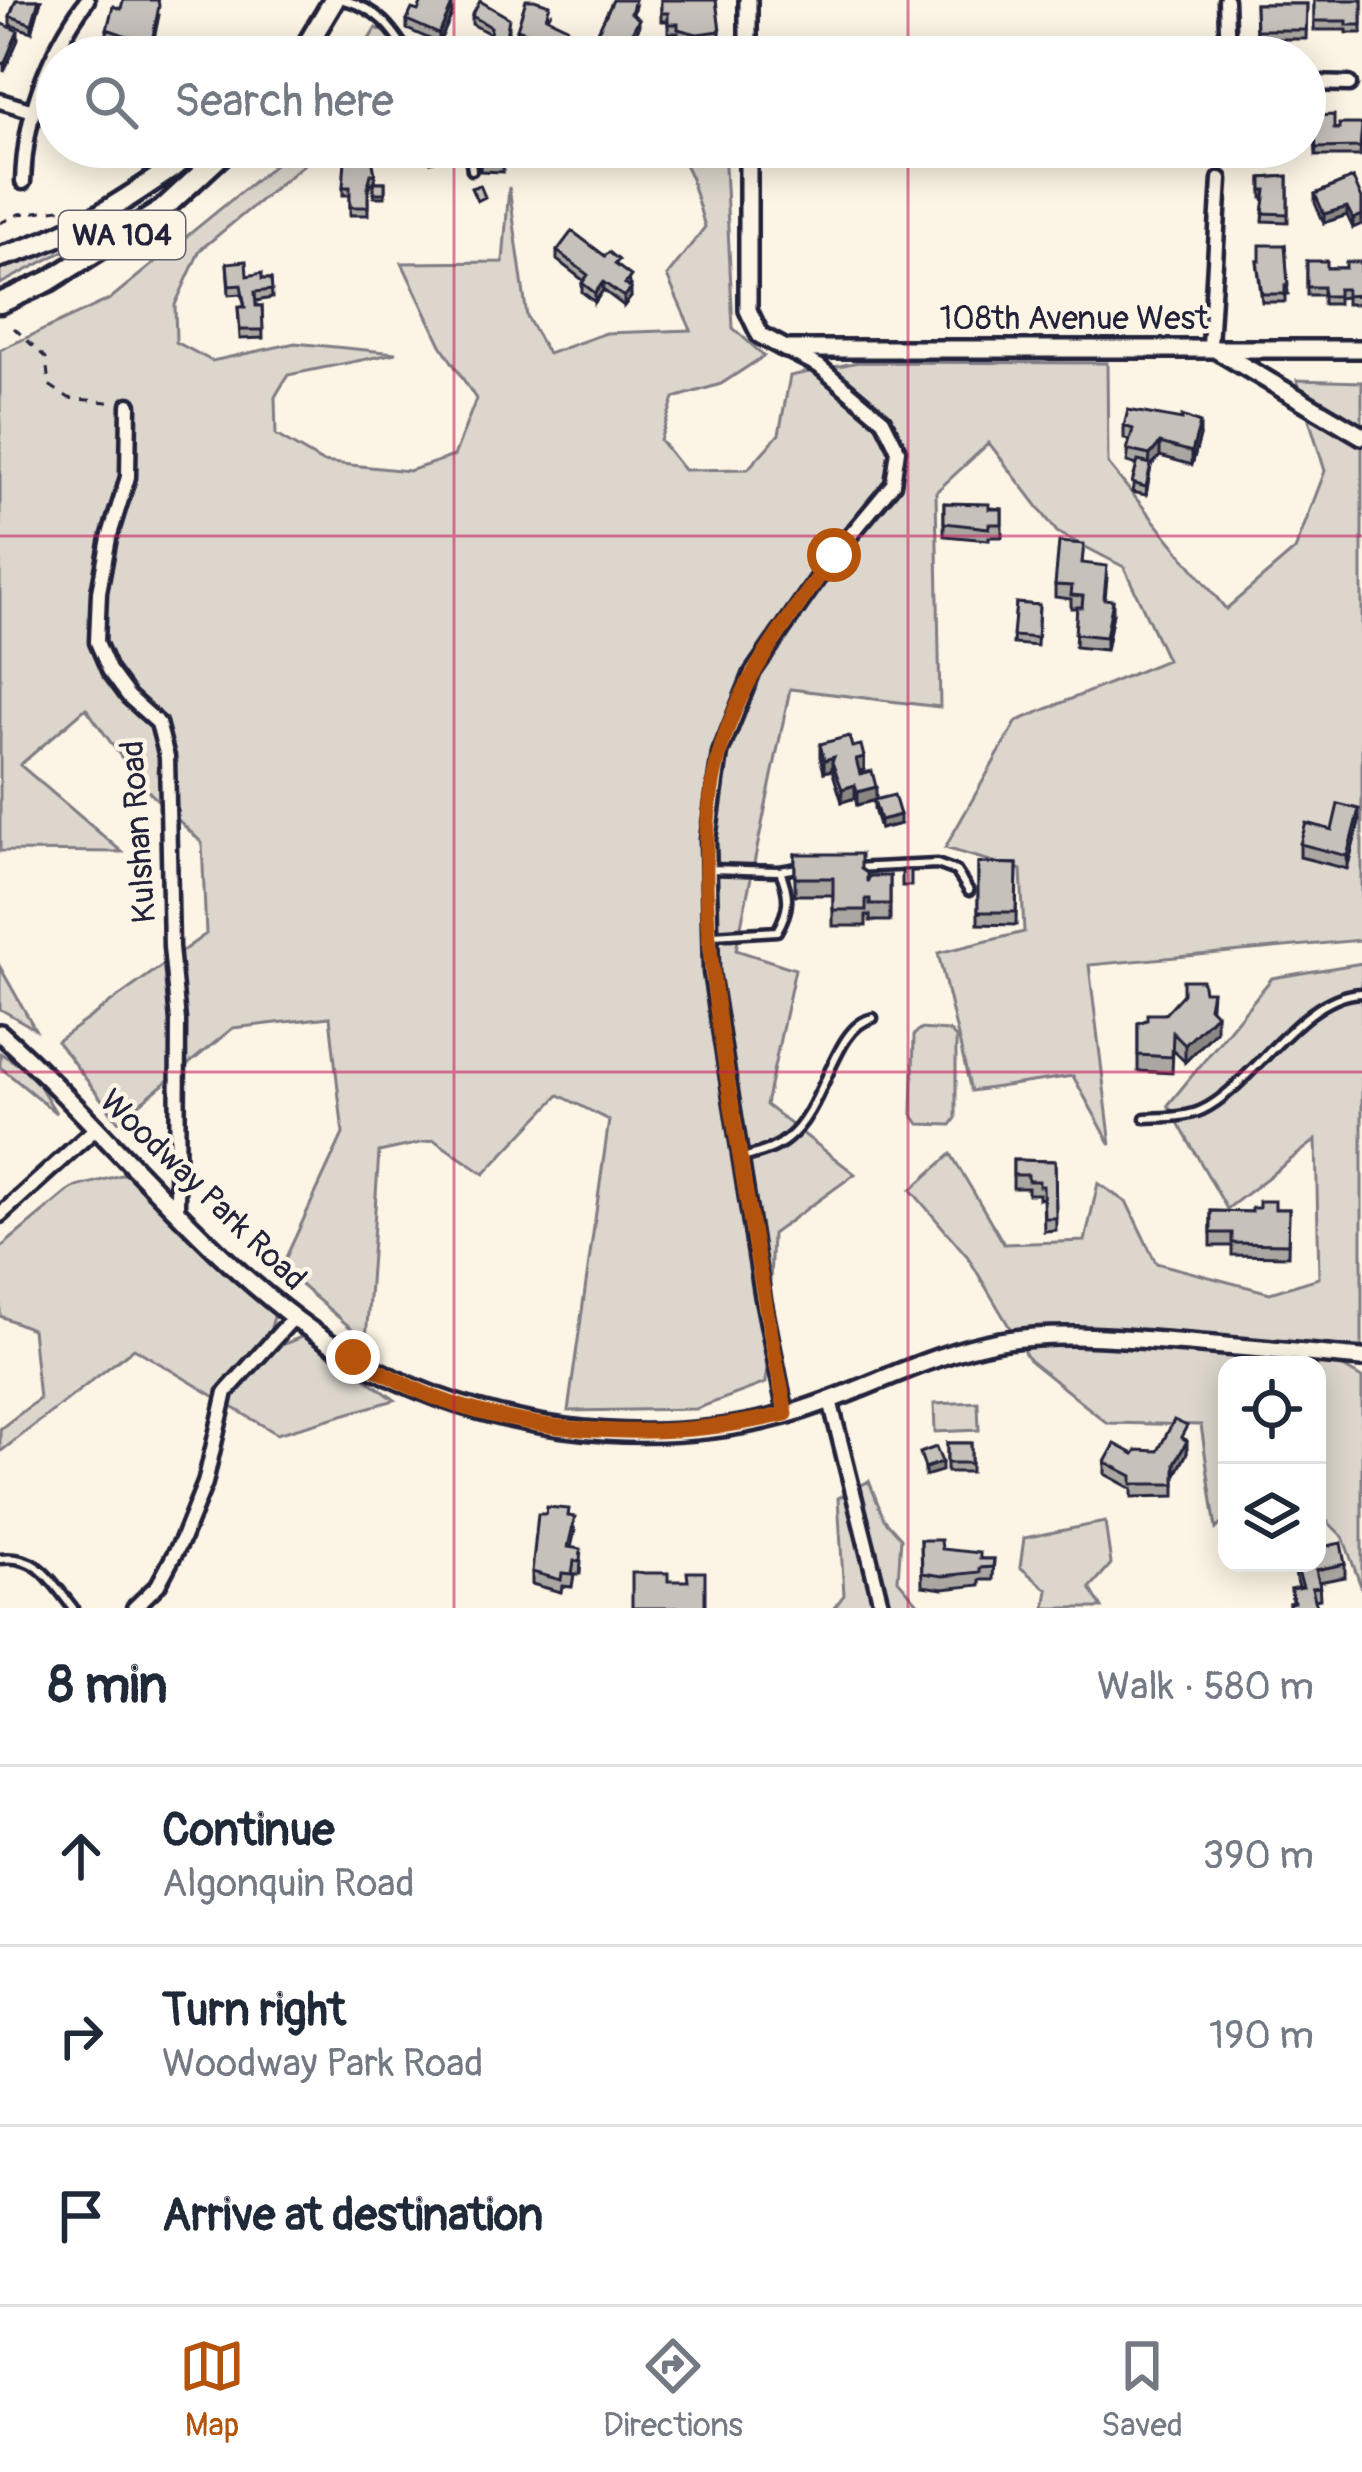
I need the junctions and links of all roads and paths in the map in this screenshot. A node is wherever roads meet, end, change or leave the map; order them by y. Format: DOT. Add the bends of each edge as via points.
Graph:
graph roads {
  1 [pos="87,0"];
  2 [pos="334,0"];
  3 [pos="344,0"];
  4 [pos="748,0"];
  5 [pos="1226,0"];
  6 [pos="65,36"];
  7 [pos="313,36"];
  8 [pos="398,36"];
  9 [pos="748,36"];
  10 [pos="1227,36"];
  11 [pos="1326,83"];
  12 [pos="1349,84"];
  13 [pos="36,95"];
  14 [pos="0,101"];
  15 [pos="30,110"];
  16 [pos="170,168"];
  17 [pos="207,168"];
  18 [pos="748,168"];
  19 [pos="1221,168"];
  20 [pos="1220,179"];
  21 [pos="22,182"];
  22 [pos="84,206"];
  23 [pos="0,223"];
  24 [pos="0,257"];
  25 [pos="0,303"];
  26 [pos="14,328"];
  27 [pos="1210,346"];
  28 [pos="1269,348"];
  29 [pos="786,349"];
  30 [pos="1362,349"];
  31 [pos="1253,372"];
  32 [pos="129,405"];
  33 [pos="1362,436"];
  34 [pos="815,868"];
  35 [pos="848,868"];
  36 [pos="707,869"];
  37 [pos="780,872"];
  38 [pos="969,892"];
  39 [pos="709,936"];
  40 [pos="1362,993"];
  41 [pos="873,1018"];
  42 [pos="0,1033"];
  43 [pos="1145,1118"];
  44 [pos="96,1128"];
  45 [pos="740,1159"];
  46 [pos="177,1209"];
  47 [pos="0,1215"];
  48 [pos="294,1317"];
  49 [pos="1362,1358"];
  50 [pos="830,1400"];
  51 [pos="786,1414"];
  52 [pos="0,1559"];
  53 [pos="73,1608"];
  54 [pos="134,1608"];
  55 [pos="882,1608"];
  1 -- 6 [label="street"];
  2 -- 7 [label="main road"];
  3 -- 8 [label="lane" via="366,6"];
  4 -- 9 [label="street"];
  5 -- 10 [label="street"];
  11 -- 12 [label="street"];
  13 -- 15 [label="street"];
  14 -- 15 [label="street"];
  15 -- 21 [label="street"];
  16 -- 24 [label="main road, WA 104" via="94,218"];
  17 -- 25 [label="main road, WA 104" via="162,210"];
  18 -- 29 [label="street" via="748,310 760,335"];
  19 -- 20 [label="path"];
  20 -- 27 [label="street"];
  22 -- 23 [label="path"];
  26 -- 32 [label="path" via="46,358 49,386 69,398"];
  27 -- 28 [label="street, 108th Avenue West"];
  27 -- 29 [label="street, 108th Avenue West"];
  27 -- 31 [label="street"];
  28 -- 30 [label="street, 108th Avenue West"];
  28 -- 31 [label="street"];
  29 -- 36 [label="street" via="884,420 898,450 892,484 752,673 720,753"];
  31 -- 33 [label="street"];
  32 -- 46 [label="street, Kulshan Road" via="128,477 104,566 97,642 129,697 158,723 167,758"];
  34 -- 37 [label="lane"];
  35 -- 38 [label="lane" via="937,864 956,871"];
  36 -- 37 [label="lane"];
  36 -- 39 [label="street"];
  37 -- 39 [label="lane" via="787,914 777,932"];
  39 -- 45 [label="street"];
  40 -- 43 [label="lane" via="1306,1019 1198,1112"];
  41 -- 45 [label="lane" via="846,1037 819,1101 790,1138"];
  42 -- 44 [label="street, Woodway Park Road"];
  44 -- 46 [label="street, Woodway Park Road"];
  44 -- 47 [label="street"];
  45 -- 51 [label="street"];
  46 -- 48 [label="street, Woodway Park Road"];
  48 -- 51 [label="street, Woodway Park Road" via="353,1357 466,1408 607,1431 706,1428"];
  48 -- 54 [label="street" via="226,1392 182,1540 158,1585"];
  49 -- 50 [label="street, Woodway Park Road" via="1042,1336 940,1358"];
  50 -- 51 [label="street, Woodway Park Road"];
  50 -- 55 [label="street"];
  52 -- 53 [label="lane" via="38,1564"];
}
